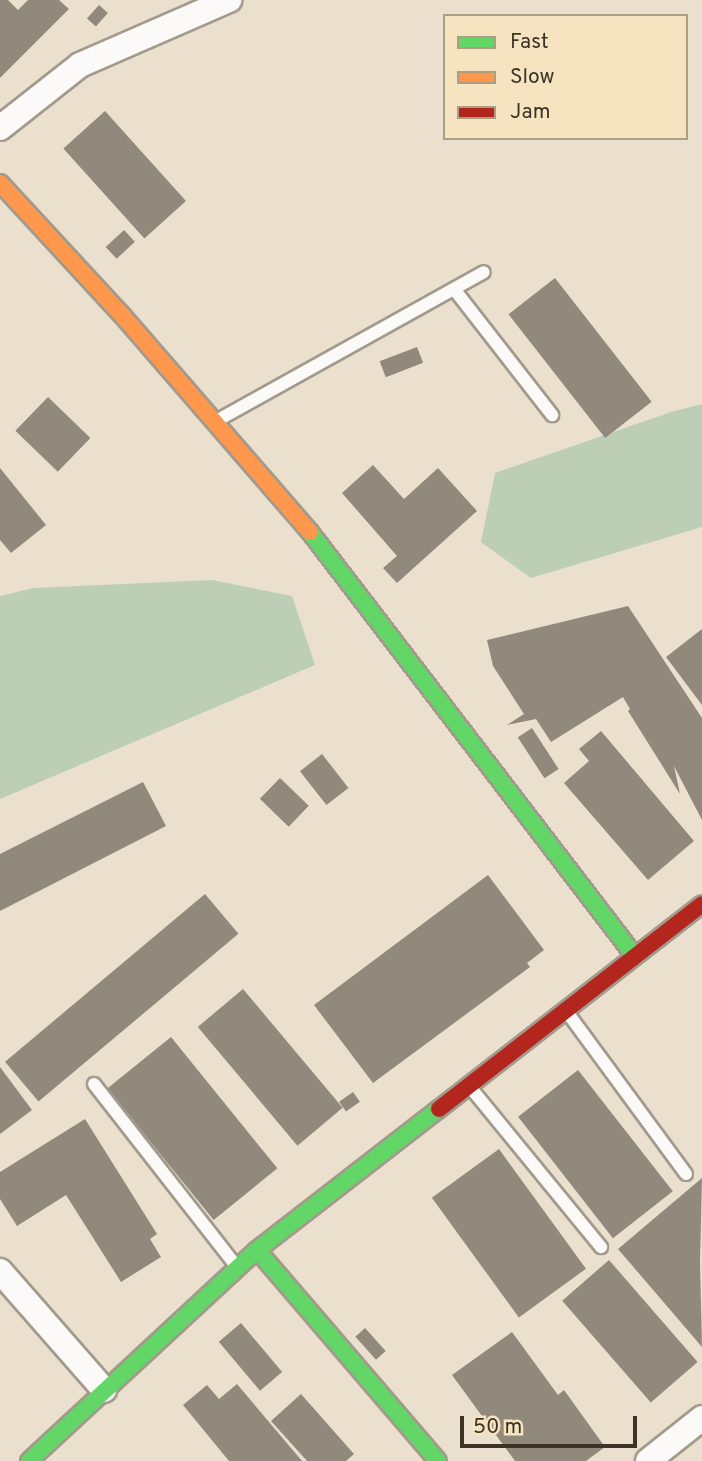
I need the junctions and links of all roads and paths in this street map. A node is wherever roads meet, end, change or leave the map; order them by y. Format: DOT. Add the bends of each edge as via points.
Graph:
graph roads {
  1 [pos="229,0"];
  2 [pos="0,128"];
  3 [pos="0,183"];
  4 [pos="484,272"];
  5 [pos="454,289"];
  6 [pos="552,415"];
  7 [pos="215,422"];
  8 [pos="702,904"];
  9 [pos="634,955"];
  10 [pos="565,1008"];
  11 [pos="94,1084"];
  12 [pos="468,1084"];
  13 [pos="686,1174"];
  14 [pos="601,1247"];
  15 [pos="257,1250"];
  16 [pos="237,1268"];
  17 [pos="0,1271"];
  18 [pos="104,1390"];
  19 [pos="702,1418"];
  20 [pos="29,1461"];
  21 [pos="438,1461"];
  22 [pos="648,1461"];
  1 -- 2 [label="street" via="80,65"];
  3 -- 7 [label="street"];
  4 -- 5 [label="lane"];
  5 -- 6 [label="lane"];
  5 -- 7 [label="lane"];
  7 -- 9 [label="street" via="327,552"];
  8 -- 9 [label="street"];
  9 -- 10 [label="street"];
  10 -- 12 [label="street"];
  10 -- 13 [label="lane"];
  11 -- 16 [label="lane"];
  12 -- 14 [label="lane"];
  12 -- 15 [label="street"];
  15 -- 16 [label="street"];
  15 -- 21 [label="street" via="421,1450"];
  16 -- 18 [label="street"];
  17 -- 18 [label="street"];
  18 -- 20 [label="street"];
  19 -- 22 [label="street"];
}
